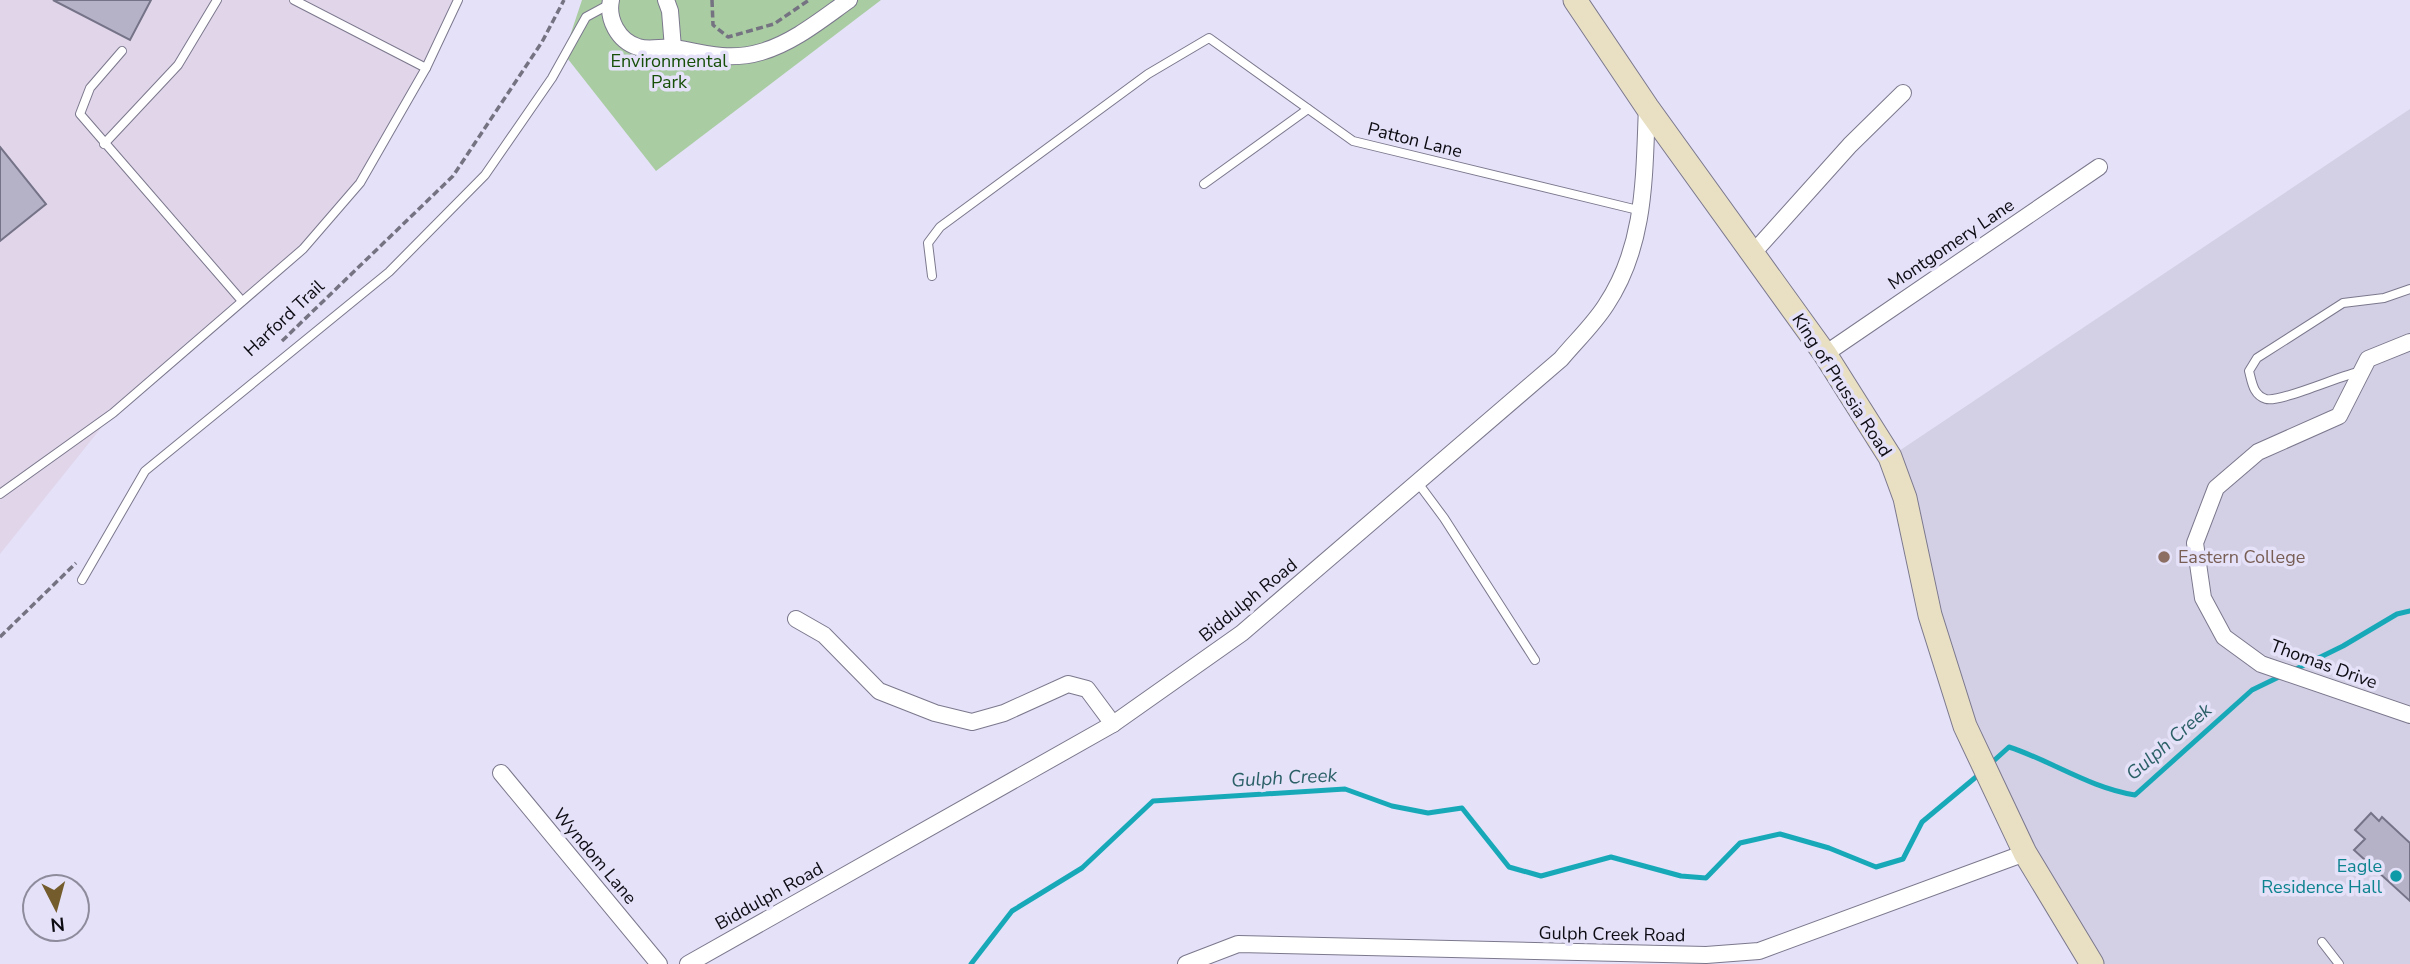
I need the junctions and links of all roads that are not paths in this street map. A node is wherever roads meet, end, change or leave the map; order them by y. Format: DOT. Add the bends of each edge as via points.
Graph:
graph roads {
  1 [pos="217,0"];
  2 [pos="294,0"];
  3 [pos="458,0"];
  4 [pos="666,0"];
  5 [pos="849,0"];
  6 [pos="1575,0"];
  7 [pos="610,2"];
  8 [pos="673,48"];
  9 [pos="122,51"];
  10 [pos="426,68"];
  11 [pos="1903,93"];
  12 [pos="1647,107"];
  13 [pos="1308,109"];
  14 [pos="104,144"];
  15 [pos="2099,167"];
  16 [pos="1204,184"];
  17 [pos="1642,211"];
  18 [pos="1753,253"];
  19 [pos="932,276"];
  20 [pos="2410,289"];
  21 [pos="242,301"];
  22 [pos="2410,342"];
  23 [pos="1825,354"];
  24 [pos="2362,371"];
  25 [pos="1418,483"];
  26 [pos="0,495"];
  27 [pos="82,580"];
  28 [pos="796,619"];
  29 [pos="1535,660"];
  30 [pos="2410,715"];
  31 [pos="1113,724"];
  32 [pos="501,773"];
  33 [pos="2025,853"];
  34 [pos="2322,942"];
  35 [pos="659,964"];
  36 [pos="688,964"];
  37 [pos="1186,964"];
  38 [pos="2092,964"];
  39 [pos="2339,964"];
  1 -- 14 [label="lane" via="178,65"];
  2 -- 10 [label="lane"];
  3 -- 10 [label="lane"];
  4 -- 8 [label="street"];
  5 -- 8 [label="street" via="762,52 725,58"];
  6 -- 12 [label="street, King of Prussia Road"];
  7 -- 8 [label="street" via="612,24 623,38 639,48"];
  7 -- 27 [label="lane" via="586,17 552,78 485,175 389,272 145,471"];
  9 -- 14 [label="lane" via="90,88 79,114"];
  10 -- 21 [label="lane" via="360,183 303,249"];
  11 -- 18 [label="street"];
  12 -- 17 [label="street, Biddulph Road"];
  12 -- 18 [label="street, King of Prussia Road"];
  13 -- 16 [label="lane"];
  13 -- 17 [label="lane, Patton Lane" via="1353,141"];
  13 -- 19 [label="lane, Patton Lane" via="1209,38 1148,74 940,227 928,243"];
  14 -- 21 [label="lane"];
  15 -- 23 [label="street, Montgomery Lane"];
  17 -- 25 [label="street, Biddulph Road" via="1629,262 1606,305 1561,359"];
  18 -- 23 [label="street, King of Prussia Road"];
  20 -- 24 [label="lane" via="2343,303 2257,359 2249,371 2254,391 2279,400"];
  21 -- 26 [label="lane" via="113,413"];
  22 -- 24 [label="street, Thomas Drive" via="2368,359"];
  23 -- 33 [label="street, King of Prussia Road" via="1890,457 1905,498 1946,670 1979,758"];
  24 -- 30 [label="street, Thomas Drive" via="2339,416 2258,453 2216,488 2195,543 2203,598 2224,637 2261,664"];
  25 -- 29 [label="lane"];
  25 -- 31 [label="street, Biddulph Road" via="1242,633"];
  28 -- 31 [label="street" via="824,635 879,691 935,713 972,722 1068,684 1087,689"];
  31 -- 36 [label="street, Biddulph Road"];
  32 -- 35 [label="street, Wyndom Lane"];
  33 -- 37 [label="street, Gulph Creek Road" via="1759,951 1706,955 1238,944"];
  33 -- 38 [label="street, King of Prussia Road"];
  34 -- 39 [label="lane"];
}
